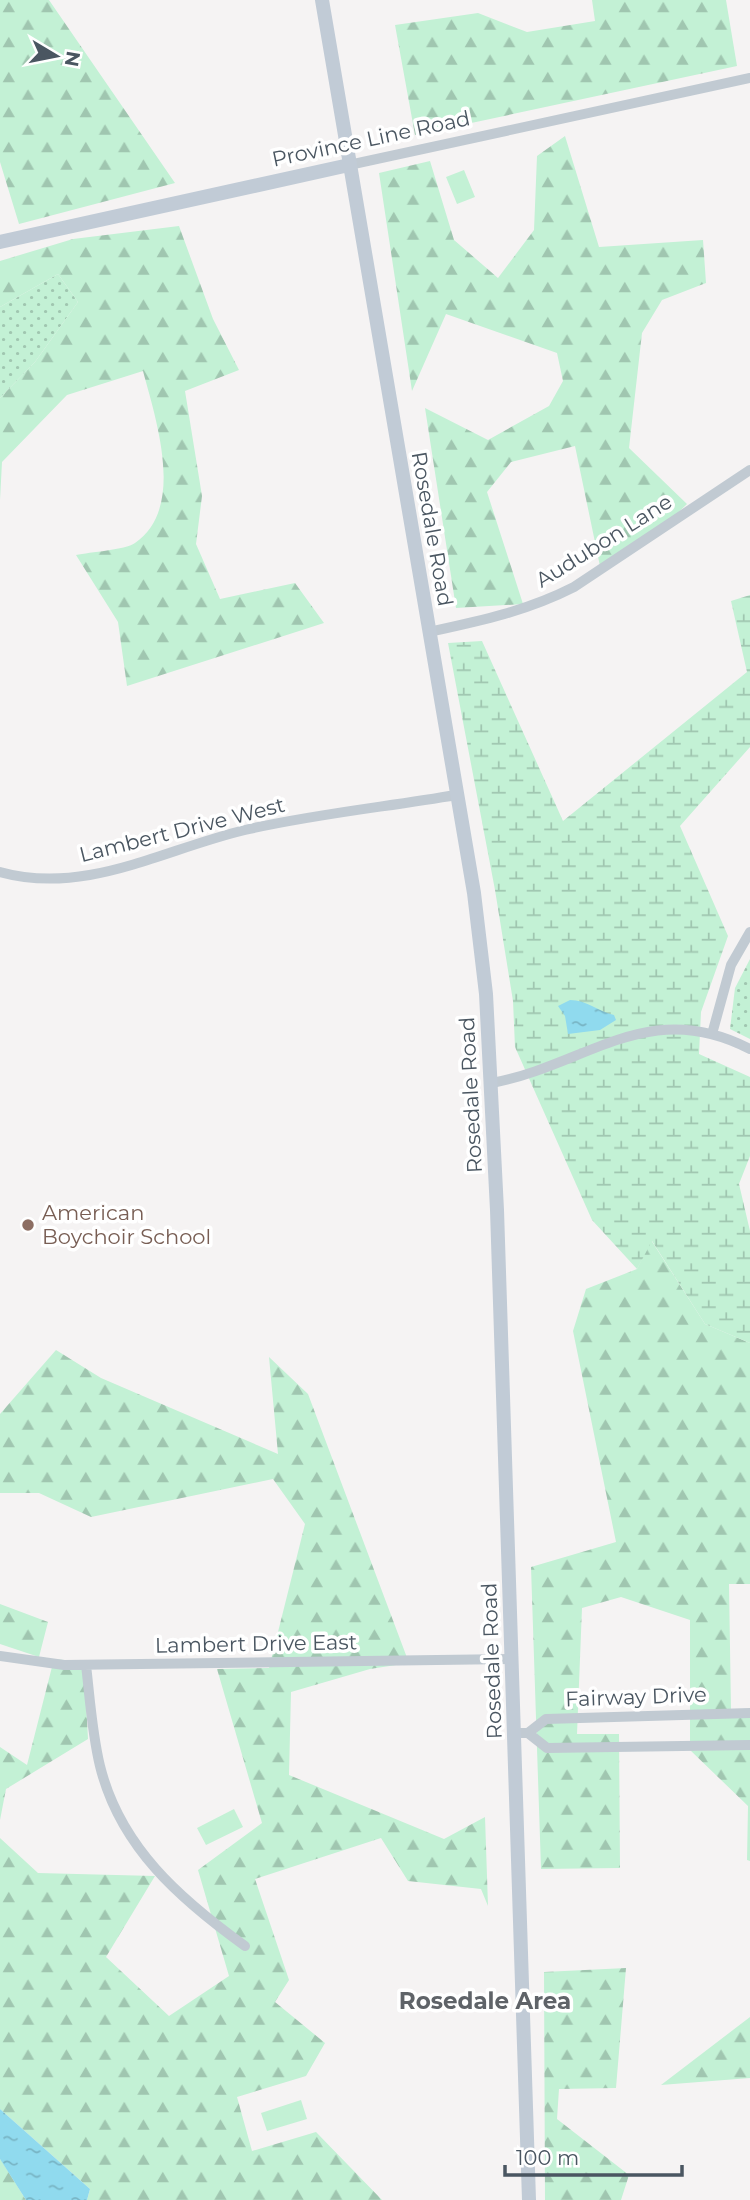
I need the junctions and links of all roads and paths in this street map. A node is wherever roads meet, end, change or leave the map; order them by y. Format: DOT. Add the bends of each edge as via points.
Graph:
graph roads {
  1 [pos="322,0"];
  2 [pos="750,78"];
  3 [pos="349,165"];
  4 [pos="0,242"];
  5 [pos="750,470"];
  6 [pos="429,632"];
  7 [pos="457,795"];
  8 [pos="0,872"];
  9 [pos="750,932"];
  10 [pos="712,1034"];
  11 [pos="750,1049"];
  12 [pos="492,1083"];
  13 [pos="0,1656"];
  14 [pos="513,1659"];
  15 [pos="86,1665"];
  16 [pos="750,1713"];
  17 [pos="522,1733"];
  18 [pos="750,1745"];
  19 [pos="245,1946"];
  20 [pos="528,2200"];
  1 -- 3 [label="street, Rosedale Road"];
  2 -- 3 [label="street, Province Line Road"];
  3 -- 4 [label="street, Province Line Road"];
  3 -- 6 [label="street, Rosedale Road"];
  5 -- 6 [label="street, Audubon Lane" via="551,599 502,616"];
  6 -- 7 [label="street, Rosedale Road"];
  7 -- 8 [label="street, Lambert Drive West" via="249,830 91,875 31,878"];
  7 -- 12 [label="street, Rosedale Road" via="482,956"];
  9 -- 10 [label="street" via="731,965"];
  10 -- 11 [label="street"];
  10 -- 12 [label="street" via="678,1029 635,1033 541,1072"];
  12 -- 14 [label="street, Rosedale Road"];
  13 -- 15 [label="street, Lambert Drive East"];
  14 -- 15 [label="street, Lambert Drive East"];
  14 -- 17 [label="street, Rosedale Road"];
  15 -- 19 [label="street" via="97,1751 121,1821 166,1882"];
  16 -- 17 [label="street, Fairway Drive" via="546,1718"];
  17 -- 18 [label="street" via="547,1748"];
  17 -- 20 [label="street, Rosedale Road"];
}
